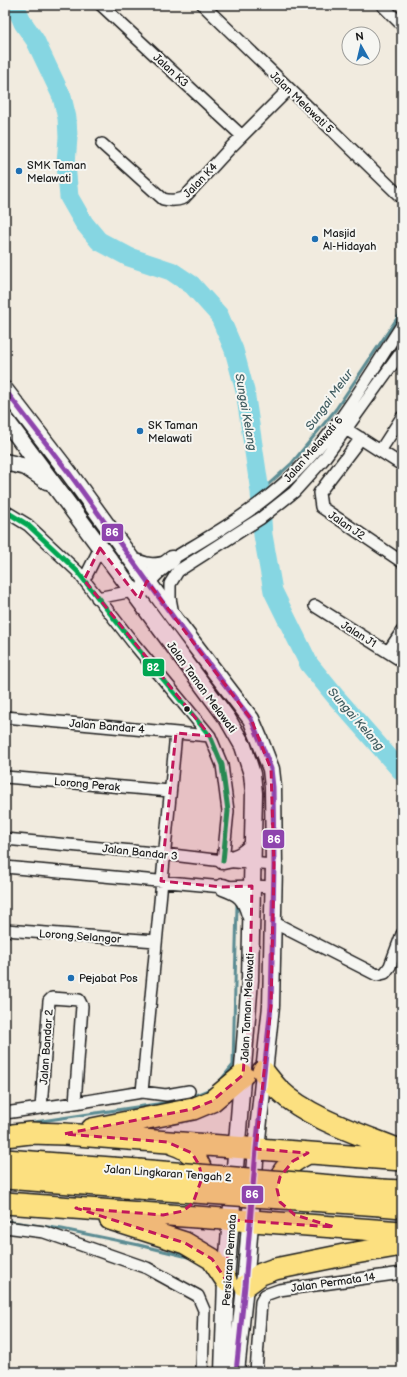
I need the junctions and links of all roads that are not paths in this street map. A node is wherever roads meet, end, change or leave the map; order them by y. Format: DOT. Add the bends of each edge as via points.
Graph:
graph roads {
  1 [pos="101,5"];
  2 [pos="382,5"];
  3 [pos="208,7"];
  4 [pos="402,25"];
  5 [pos="289,89"];
  6 [pos="242,136"];
  7 [pos="102,144"];
  8 [pos="402,198"];
  9 [pos="402,325"];
  10 [pos="402,351"];
  11 [pos="5,390"];
  12 [pos="402,417"];
  13 [pos="5,419"];
  14 [pos="346,429"];
  15 [pos="361,438"];
  16 [pos="380,451"];
  17 [pos="5,462"];
  18 [pos="402,465"];
  19 [pos="56,488"];
  20 [pos="5,511"];
  21 [pos="100,548"];
  22 [pos="130,557"];
  23 [pos="172,559"];
  24 [pos="402,562"];
  25 [pos="84,580"];
  26 [pos="147,581"];
  27 [pos="133,592"];
  28 [pos="98,598"];
  29 [pos="315,606"];
  30 [pos="144,607"];
  31 [pos="174,618"];
  32 [pos="402,631"];
  33 [pos="388,652"];
  34 [pos="402,661"];
  35 [pos="5,716"];
  36 [pos="176,732"];
  37 [pos="210,736"];
  38 [pos="5,777"];
  39 [pos="170,791"];
  40 [pos="5,839"];
  41 [pos="253,845"];
  42 [pos="164,854"];
  43 [pos="223,861"];
  44 [pos="253,864"];
  45 [pos="274,865"];
  46 [pos="5,867"];
  47 [pos="161,882"];
  48 [pos="252,886"];
  49 [pos="274,886"];
  50 [pos="224,887"];
  51 [pos="252,918"];
  52 [pos="273,922"];
  53 [pos="5,930"];
  54 [pos="402,934"];
  55 [pos="156,941"];
  56 [pos="263,1071"];
  57 [pos="243,1075"];
  58 [pos="189,1091"];
  59 [pos="142,1092"];
  60 [pos="75,1103"];
  61 [pos="41,1108"];
  62 [pos="5,1113"];
  63 [pos="64,1134"];
  64 [pos="5,1136"];
  65 [pos="167,1142"];
  66 [pos="246,1148"];
  67 [pos="402,1151"];
  68 [pos="308,1153"];
  69 [pos="5,1160"];
  70 [pos="402,1160"];
  71 [pos="5,1178"];
  72 [pos="137,1179"];
  73 [pos="402,1191"];
  74 [pos="380,1197"];
  75 [pos="5,1203"];
  76 [pos="402,1207"];
  77 [pos="76,1208"];
  78 [pos="163,1215"];
  79 [pos="241,1220"];
  80 [pos="5,1227"];
  81 [pos="334,1227"];
  82 [pos="402,1232"];
  83 [pos="402,1245"];
  84 [pos="402,1273"];
  85 [pos="236,1283"];
  86 [pos="202,1372"];
  87 [pos="223,1372"];
  88 [pos="236,1372"];
  89 [pos="256,1372"];
  1 -- 6 [label="street, Jalan K3"];
  2 -- 4 [label="street"];
  3 -- 5 [label="street, Jalan Melawati 5"];
  5 -- 6 [label="street, Jalan K4"];
  5 -- 8 [label="street, Jalan Melawati 5"];
  6 -- 7 [label="street, Jalan K4" via="184,198 178,201 163,198"];
  9 -- 23 [label="street, Jalan Melawati 6" via="337,423 306,462 255,507"];
  10 -- 14 [label="street, Jalan Melawati 6"];
  11 -- 22 [label="main road, Jalan Taman Melawati"];
  12 -- 16 [label="street"];
  13 -- 19 [label="main road, Jalan Taman Melawati"];
  14 -- 15 [label="street"];
  14 -- 31 [label="street, Jalan Melawati 6" via="294,492 261,518 178,572 170,584"];
  15 -- 16 [label="street"];
  15 -- 24 [label="street, Jalan J2" via="320,493 321,507"];
  16 -- 18 [label="street"];
  17 -- 19 [label="main road" via="26,467"];
  19 -- 21 [label="main road, Jalan Taman Melawati"];
  20 -- 25 [label="street" via="28,525"];
  21 -- 25 [label="street"];
  21 -- 27 [label="main road, Jalan Taman Melawati"];
  22 -- 23 [label="street, Jalan Melawati 6" via="155,565"];
  22 -- 26 [label="main road, Jalan Taman Melawati"];
  23 -- 26 [label="main road"];
  25 -- 28 [label="street"];
  26 -- 30 [label="main road" via="142,597"];
  26 -- 31 [label="main road, Jalan Taman Melawati"];
  27 -- 28 [label="street"];
  27 -- 30 [label="main road, Jalan Taman Melawati"];
  28 -- 37 [label="street"];
  29 -- 33 [label="street, Jalan J1"];
  30 -- 41 [label="main road, Jalan Taman Melawati" via="227,718 243,746 252,774 254,793"];
  31 -- 45 [label="main road, Jalan Taman Melawati" via="251,719 260,738 271,769 273,787"];
  32 -- 33 [label="street"];
  33 -- 34 [label="street, Jalan J1"];
  35 -- 36 [label="street, Jalan Bandar 4"];
  36 -- 37 [label="street, Jalan Bandar 4"];
  36 -- 39 [label="street"];
  37 -- 43 [label="street" via="222,765 228,811"];
  38 -- 39 [label="street, Lorong Perak"];
  39 -- 42 [label="street"];
  40 -- 42 [label="street, Jalan Bandar 3"];
  41 -- 43 [label="main road" via="245,854"];
  41 -- 44 [label="main road, Jalan Taman Melawati"];
  42 -- 43 [label="street, Jalan Bandar 3"];
  42 -- 47 [label="street"];
  43 -- 44 [label="street, Jalan Bandar 3"];
  44 -- 45 [label="street, Jalan Bandar 3"];
  44 -- 48 [label="main road, Jalan Taman Melawati"];
  45 -- 49 [label="main road, Jalan Taman Melawati"];
  46 -- 47 [label="street"];
  47 -- 50 [label="street"];
  47 -- 55 [label="street"];
  48 -- 49 [label="street"];
  48 -- 50 [label="street"];
  48 -- 51 [label="main road, Jalan Taman Melawati"];
  49 -- 52 [label="main road, Jalan Taman Melawati"];
  50 -- 51 [label="main road" via="238,892 247,904"];
  51 -- 57 [label="main road, Jalan Taman Melawati"];
  52 -- 54 [label="street" via="377,975 385,973 390,966"];
  52 -- 56 [label="main road, Jalan Taman Melawati" via="271,1006"];
  53 -- 55 [label="street, Lorong Selangor"];
  55 -- 59 [label="street"];
  56 -- 66 [label="main road, Jalan Taman Melawati"];
  56 -- 67 [label="highway" via="279,1090 300,1107"];
  57 -- 63 [label="highway" via="212,1101 193,1109"];
  57 -- 66 [label="main road, Jalan Taman Melawati"];
  58 -- 59 [label="street" via="166,1094"];
  59 -- 60 [label="street"];
  60 -- 61 [label="street"];
  60 -- 61 [label="street, Jalan Bandar 2" via="82,1006 79,1000 52,998 49,1002"];
  61 -- 62 [label="street"];
  63 -- 64 [label="highway" via="30,1133"];
  63 -- 65 [label="highway"];
  65 -- 66 [label="highway"];
  65 -- 78 [label="highway" via="192,1153 200,1165 202,1178 200,1191 193,1203 183,1211"];
  66 -- 68 [label="highway"];
  66 -- 79 [label="main road, Persiaran Permata"];
  68 -- 70 [label="highway"];
  68 -- 81 [label="highway" via="287,1166 280,1177 277,1189 280,1202 295,1215"];
  69 -- 72 [label="highway, Jalan Lingkaran Tengah 2"];
  71 -- 72 [label="highway, Jalan Lingkaran Tengah 2"];
  72 -- 74 [label="highway, Jalan Lingkaran Tengah 2, bridge"];
  73 -- 74 [label="highway, Jalan Lingkaran Tengah 2"];
  74 -- 76 [label="highway, Jalan Lingkaran Tengah 2"];
  75 -- 77 [label="highway"];
  77 -- 78 [label="highway"];
  77 -- 85 [label="highway" via="185,1243 212,1259"];
  78 -- 79 [label="highway"];
  79 -- 81 [label="highway"];
  79 -- 85 [label="main road, Persiaran Permata"];
  80 -- 86 [label="street" via="44,1232 147,1268 198,1296 204,1310"];
  81 -- 82 [label="highway"];
  83 -- 85 [label="highway" via="275,1269"];
  84 -- 89 [label="street, Jalan Permata 14" via="279,1290 266,1295 261,1302"];
  85 -- 87 [label="main road, Persiaran Permata"];
  85 -- 88 [label="main road, Persiaran Permata"];
}
